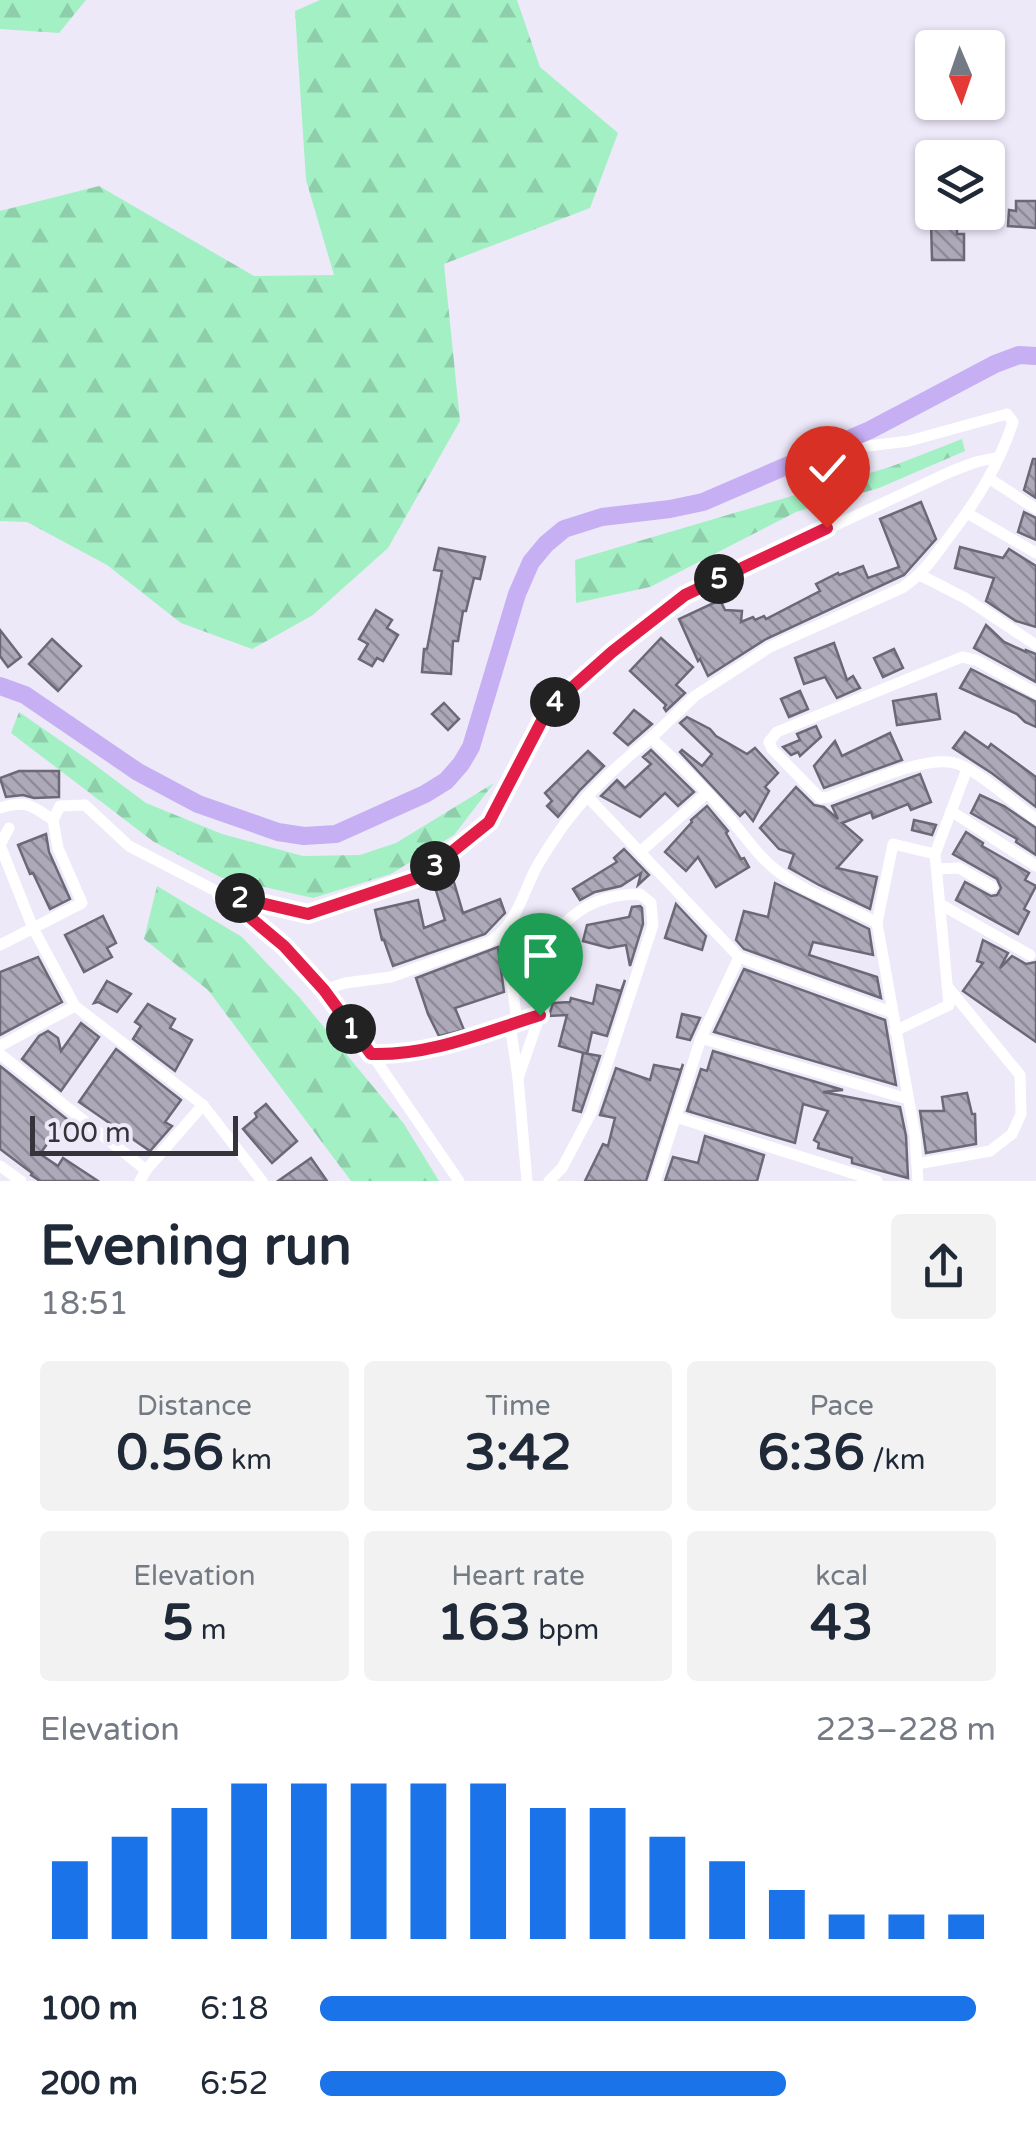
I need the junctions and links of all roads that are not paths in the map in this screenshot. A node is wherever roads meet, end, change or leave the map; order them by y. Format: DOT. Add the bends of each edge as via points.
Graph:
graph roads {
  1 [pos="1036,356"];
  2 [pos="816,452"];
  3 [pos="999,457"];
  4 [pos="990,478"];
  5 [pos="1036,509"];
  6 [pos="966,513"];
  7 [pos="1036,553"];
  8 [pos="920,575"];
  9 [pos="1036,645"];
  10 [pos="0,686"];
  11 [pos="1036,693"];
  12 [pos="651,738"];
  13 [pos="967,768"];
  14 [pos="706,792"];
  15 [pos="588,796"];
  16 [pos="0,808"];
  17 [pos="951,811"];
  18 [pos="1036,819"];
  19 [pos="53,820"];
  20 [pos="9,828"];
  21 [pos="0,845"];
  22 [pos="640,852"];
  23 [pos="936,854"];
  24 [pos="1036,866"];
  25 [pos="937,868"];
  26 [pos="992,887"];
  27 [pos="222,894"];
  28 [pos="940,904"];
  29 [pos="877,923"];
  30 [pos="33,928"];
  31 [pos="505,930"];
  32 [pos="0,945"];
  33 [pos="1030,955"];
  34 [pos="739,957"];
  35 [pos="947,986"];
  36 [pos="324,990"];
  37 [pos="75,1006"];
  38 [pos="891,1012"];
  39 [pos="540,1015"];
  40 [pos="513,1023"];
  41 [pos="895,1030"];
  42 [pos="701,1038"];
  43 [pos="0,1046"];
  44 [pos="0,1054"];
  45 [pos="371,1054"];
  46 [pos="518,1078"];
  47 [pos="908,1099"];
  48 [pos="203,1105"];
  49 [pos="676,1117"];
  50 [pos="917,1164"];
  51 [pos="0,1166"];
  52 [pos="143,1175"];
  53 [pos="21,1181"];
  54 [pos="262,1181"];
  55 [pos="459,1181"];
  56 [pos="527,1181"];
  57 [pos="548,1181"];
  58 [pos="655,1181"];
  59 [pos="877,1181"];
  60 [pos="918,1181"];
  1 -- 2 [label="main road" via="995,364"];
  2 -- 3 [label="street" via="909,441 1008,414 1014,422"];
  2 -- 10 [label="main road" via="704,502 602,516 546,544 517,594 461,764 425,794 336,834 278,832 198,804 25,695"];
  3 -- 4 [label="street"];
  3 -- 27 [label="street" via="952,471 685,595 548,709 489,822 422,876 308,914"];
  4 -- 5 [label="street"];
  4 -- 6 [label="street"];
  6 -- 7 [label="street"];
  6 -- 8 [label="street"];
  8 -- 9 [label="street"];
  8 -- 12 [label="street" via="770,647 695,696"];
  11 -- 13 [label="street" via="962,657 777,732 770,742 824,798 924,762"];
  12 -- 14 [label="street"];
  12 -- 15 [label="street"];
  13 -- 17 [label="street"];
  13 -- 18 [label="street"];
  14 -- 22 [label="street"];
  14 -- 29 [label="street" via="779,873"];
  15 -- 22 [label="street"];
  15 -- 31 [label="street" via="536,868"];
  16 -- 19 [label="street" via="29,804"];
  17 -- 23 [label="street"];
  17 -- 24 [label="street"];
  19 -- 27 [label="street" via="60,806 85,806 129,846"];
  19 -- 30 [label="street" via="82,903"];
  20 -- 21 [label="street"];
  21 -- 30 [label="street"];
  22 -- 34 [label="street"];
  23 -- 25 [label="street"];
  23 -- 29 [label="street" via="893,844"];
  25 -- 26 [label="street" via="959,868"];
  25 -- 28 [label="street"];
  27 -- 36 [label="street"];
  28 -- 33 [label="street"];
  28 -- 35 [label="street"];
  29 -- 38 [label="street"];
  30 -- 32 [label="street"];
  30 -- 37 [label="street"];
  31 -- 36 [label="street" via="392,977"];
  31 -- 40 [label="street"];
  34 -- 38 [label="street"];
  34 -- 42 [label="street"];
  35 -- 41 [label="street" via="949,1005"];
  35 -- 50 [label="street" via="1020,1075 1022,1114 1012,1134 990,1151"];
  36 -- 45 [label="street"];
  37 -- 43 [label="street"];
  37 -- 48 [label="street"];
  38 -- 41 [label="street"];
  39 -- 40 [label="street"];
  39 -- 46 [label="street"];
  39 -- 57 [label="street" via="562,926 572,915 626,894 651,903 653,926 591,1113"];
  40 -- 45 [label="street" via="421,1051"];
  40 -- 46 [label="street"];
  41 -- 47 [label="street"];
  42 -- 47 [label="street"];
  42 -- 49 [label="street"];
  44 -- 52 [label="street"];
  45 -- 55 [label="street"];
  46 -- 56 [label="street"];
  47 -- 50 [label="street"];
  48 -- 52 [label="street"];
  48 -- 54 [label="street"];
  49 -- 58 [label="street"];
  49 -- 59 [label="street"];
  50 -- 60 [label="street"];
  51 -- 53 [label="street"];
}
